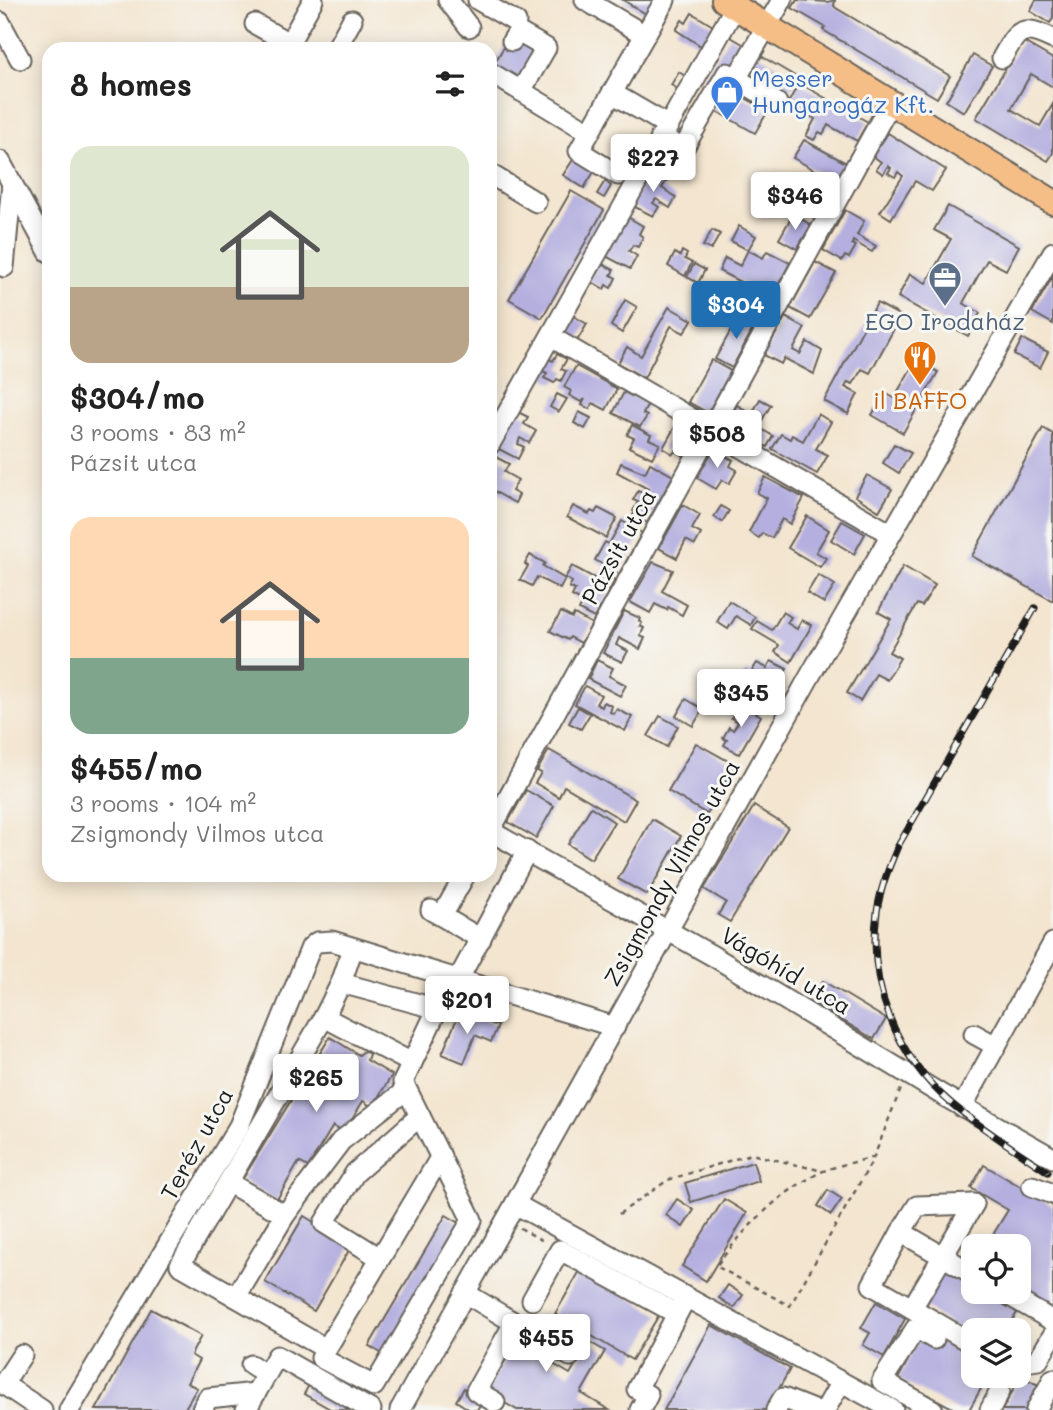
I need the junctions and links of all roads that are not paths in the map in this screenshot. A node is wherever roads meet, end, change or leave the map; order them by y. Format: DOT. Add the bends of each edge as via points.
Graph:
graph roads {
  1 [pos="313,0"];
  2 [pos="448,0"];
  3 [pos="478,0"];
  4 [pos="584,0"];
  5 [pos="665,0"];
  6 [pos="782,0"];
  7 [pos="730,3"];
  8 [pos="352,20"];
  9 [pos="0,22"];
  10 [pos="516,22"];
  11 [pos="255,24"];
  12 [pos="469,27"];
  13 [pos="767,27"];
  14 [pos="645,35"];
  15 [pos="1053,39"];
  16 [pos="512,41"];
  17 [pos="282,42"];
  18 [pos="290,42"];
  19 [pos="340,42"];
  20 [pos="1002,58"];
  21 [pos="20,59"];
  22 [pos="497,77"];
  23 [pos="736,79"];
  24 [pos="521,91"];
  25 [pos="612,93"];
  26 [pos="891,102"];
  27 [pos="777,103"];
  28 [pos="664,130"];
  29 [pos="589,132"];
  30 [pos="0,161"];
  31 [pos="618,175"];
  32 [pos="497,178"];
  33 [pos="12,183"];
  34 [pos="1047,193"];
  35 [pos="536,202"];
  36 [pos="42,239"];
  37 [pos="1053,252"];
  38 [pos="4,267"];
  39 [pos="551,337"];
  40 [pos="711,428"];
  41 [pos="497,432"];
  42 [pos="891,534"];
  43 [pos="497,818"];
  44 [pos="497,835"];
  45 [pos="527,851"];
  46 [pos="460,882"];
  47 [pos="668,930"];
  48 [pos="481,939"];
  49 [pos="1053,943"];
  50 [pos="353,948"];
  51 [pos="455,979"];
  52 [pos="341,983"];
  53 [pos="438,1009"];
  54 [pos="324,1017"];
  55 [pos="615,1027"];
  56 [pos="974,1034"];
  57 [pos="996,1046"];
  58 [pos="412,1063"];
  59 [pos="406,1090"];
  60 [pos="962,1107"];
  61 [pos="420,1116"];
  62 [pos="441,1156"];
  63 [pos="1053,1158"];
  64 [pos="229,1182"];
  65 [pos="1032,1186"];
  66 [pos="1053,1194"];
  67 [pos="511,1212"];
  68 [pos="285,1215"];
  69 [pos="901,1232"];
  70 [pos="565,1242"];
  71 [pos="943,1256"];
  72 [pos="380,1258"];
  73 [pos="961,1267"];
  74 [pos="465,1293"];
  75 [pos="236,1297"];
  76 [pos="532,1300"];
  77 [pos="1024,1304"];
  78 [pos="682,1306"];
  79 [pos="912,1308"];
  80 [pos="1053,1321"];
  81 [pos="514,1323"];
  82 [pos="1053,1335"];
  83 [pos="961,1337"];
  84 [pos="934,1339"];
  85 [pos="326,1349"];
  86 [pos="22,1355"];
  87 [pos="570,1356"];
  88 [pos="1031,1361"];
  89 [pos="1053,1379"];
  90 [pos="882,1381"];
  91 [pos="841,1382"];
  92 [pos="1000,1391"];
  93 [pos="872,1399"];
  94 [pos="251,1402"];
  95 [pos="495,1402"];
  96 [pos="41,1410"];
  97 [pos="69,1410"];
  98 [pos="202,1410"];
  99 [pos="371,1410"];
  100 [pos="400,1410"];
  101 [pos="640,1410"];
  102 [pos="776,1410"];
  103 [pos="813,1410"];
  104 [pos="825,1410"];
  105 [pos="893,1410"];
  106 [pos="933,1410"];
  107 [pos="990,1410"];
  108 [pos="1036,1410"];
  1 -- 18 [label="street"];
  2 -- 12 [label="street"];
  3 -- 10 [label="street"];
  4 -- 14 [label="street"];
  5 -- 14 [label="street"];
  6 -- 13 [label="street"];
  7 -- 13 [label="main road"];
  7 -- 28 [label="street"];
  8 -- 19 [label="street"];
  9 -- 21 [label="street"];
  11 -- 17 [label="street"];
  13 -- 23 [label="street"];
  13 -- 26 [label="main road"];
  14 -- 25 [label="street"];
  15 -- 20 [label="street" via="1023,30"];
  16 -- 24 [label="street" via="518,32 546,48"];
  22 -- 24 [label="street"];
  23 -- 27 [label="street"];
  23 -- 28 [label="street" via="727,74 683,149"];
  24 -- 29 [label="street"];
  25 -- 28 [label="street"];
  25 -- 29 [label="street"];
  26 -- 34 [label="main road"];
  26 -- 40 [label="street, Pázsit utca"];
  28 -- 39 [label="street"];
  29 -- 31 [label="street" via="579,151"];
  30 -- 33 [label="street"];
  32 -- 35 [label="street"];
  33 -- 36 [label="street"];
  33 -- 38 [label="street"];
  37 -- 42 [label="street, Zsigmondy Vilmos utca"];
  39 -- 40 [label="street"];
  39 -- 41 [label="street"];
  40 -- 42 [label="street"];
  40 -- 43 [label="street, Pázsit utca"];
  42 -- 47 [label="street, Zsigmondy Vilmos utca"];
  44 -- 45 [label="street, Vágóhíd utca"];
  45 -- 47 [label="street, Vágóhíd utca"];
  45 -- 48 [label="street"];
  46 -- 48 [label="street" via="437,913"];
  47 -- 55 [label="street, Zsigmondy Vilmos utca"];
  47 -- 60 [label="street, Vágóhíd utca"];
  48 -- 51 [label="street"];
  49 -- 57 [label="street"];
  50 -- 51 [label="street, Teréz utca"];
  50 -- 52 [label="street"];
  50 -- 97 [label="street, Teréz utca" via="332,942 311,947 239,1126"];
  51 -- 53 [label="street"];
  51 -- 55 [label="street, Teréz utca"];
  52 -- 53 [label="street"];
  52 -- 54 [label="street"];
  53 -- 58 [label="street"];
  54 -- 58 [label="street"];
  54 -- 64 [label="street"];
  55 -- 67 [label="street, Zsigmondy Vilmos utca"];
  56 -- 57 [label="street"];
  57 -- 60 [label="street"];
  58 -- 59 [label="street" via="403,1082"];
  59 -- 61 [label="street"];
  59 -- 68 [label="street" via="341,1141"];
  60 -- 63 [label="street, Vágóhíd utca"];
  61 -- 62 [label="street"];
  61 -- 72 [label="street" via="355,1172 324,1223"];
  62 -- 72 [label="street"];
  62 -- 85 [label="street" via="471,1220 374,1386 321,1358"];
  64 -- 68 [label="street"];
  64 -- 75 [label="street" via="180,1265"];
  65 -- 66 [label="street"];
  67 -- 70 [label="street"];
  67 -- 74 [label="street, Zsigmondy Vilmos utca"];
  68 -- 75 [label="street"];
  69 -- 71 [label="street"];
  69 -- 71 [label="street" via="917,1206 974,1204"];
  69 -- 79 [label="street" via="872,1285"];
  70 -- 76 [label="street"];
  70 -- 78 [label="street"];
  71 -- 73 [label="street"];
  71 -- 79 [label="street"];
  72 -- 85 [label="street"];
  74 -- 81 [label="street"];
  74 -- 100 [label="street, Zsigmondy Vilmos utca"];
  75 -- 85 [label="street"];
  77 -- 80 [label="street"];
  78 -- 91 [label="street"];
  78 -- 101 [label="street" via="637,1389 648,1395"];
  79 -- 83 [label="street"];
  81 -- 87 [label="street"];
  81 -- 95 [label="street" via="476,1391"];
  82 -- 88 [label="street" via="1038,1360"];
  84 -- 90 [label="street" via="916,1328"];
  86 -- 96 [label="street" via="3,1384"];
  89 -- 108 [label="street"];
  90 -- 93 [label="street"];
  90 -- 106 [label="street"];
  91 -- 93 [label="street"];
  91 -- 104 [label="street"];
  92 -- 107 [label="street"];
  93 -- 105 [label="street"];
  94 -- 98 [label="street" via="208,1398"];
  94 -- 99 [label="street" via="259,1370 277,1356"];
  102 -- 103 [label="street" via="783,1398"];
}
